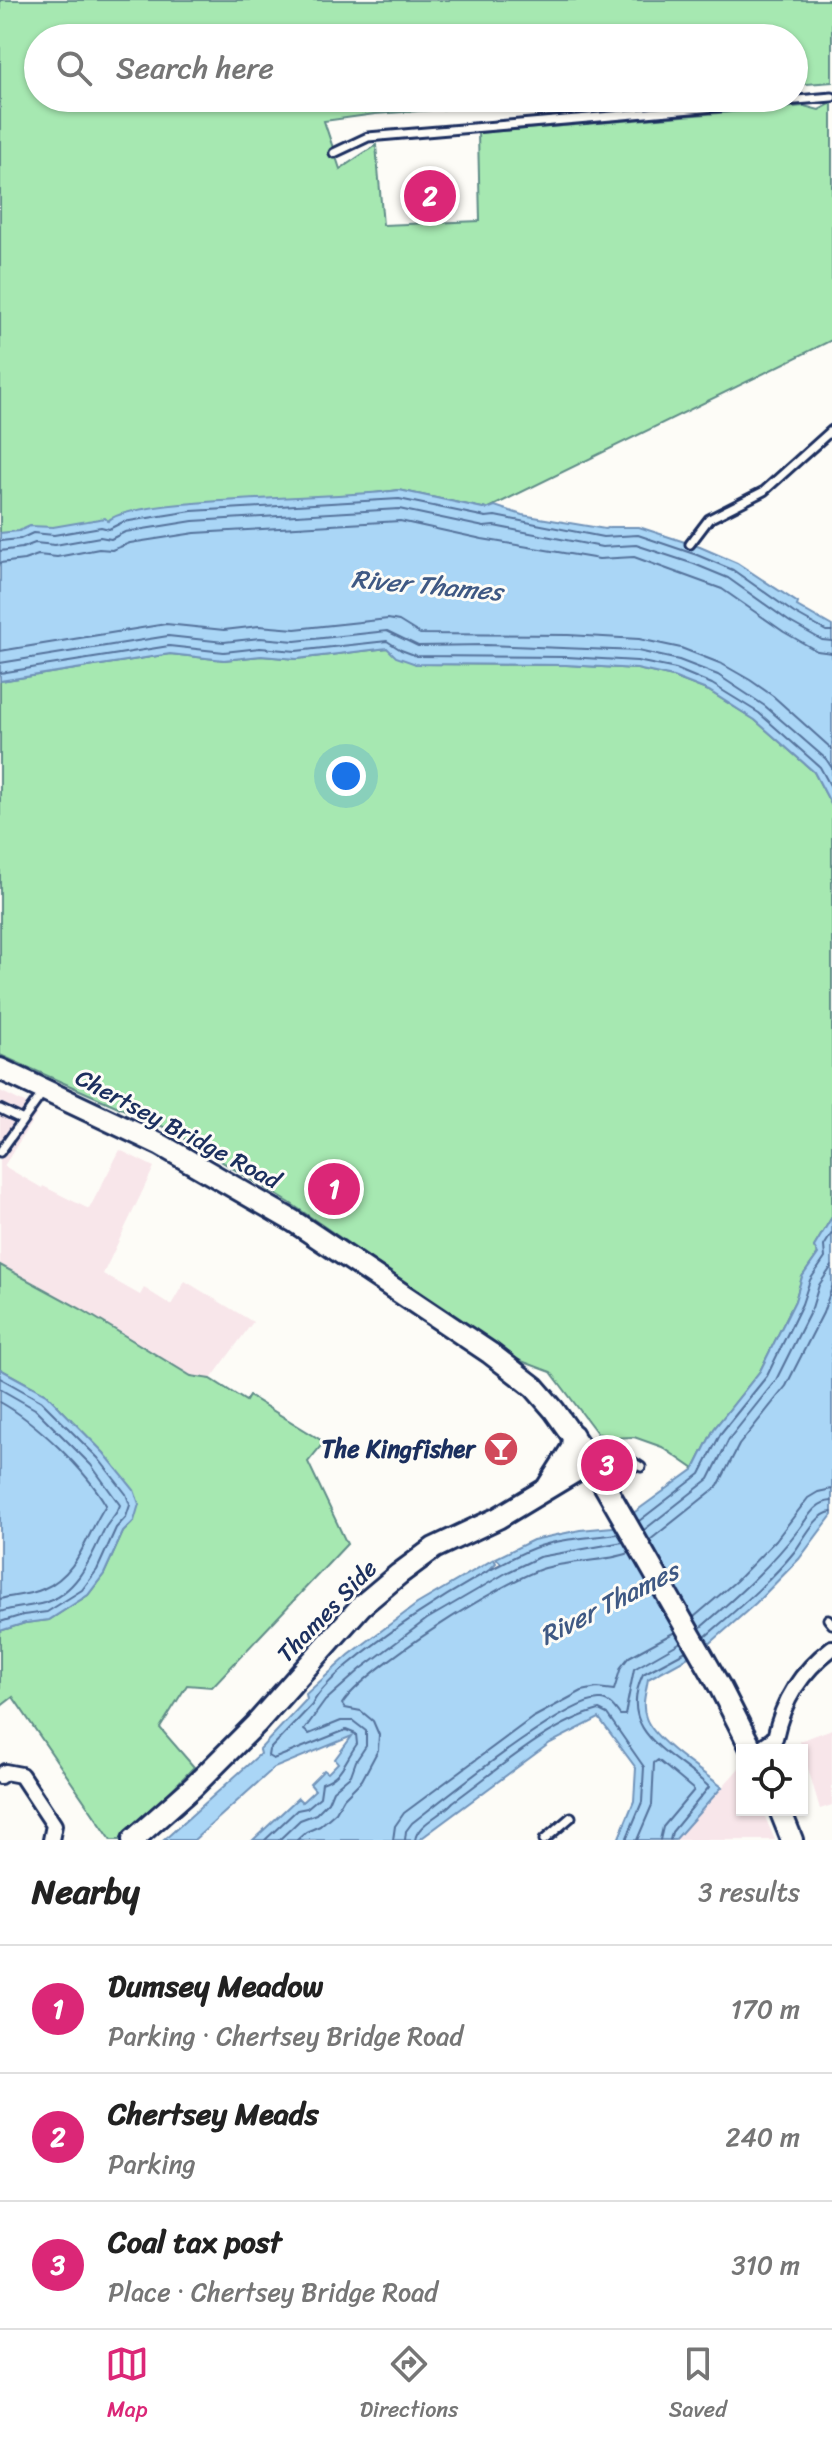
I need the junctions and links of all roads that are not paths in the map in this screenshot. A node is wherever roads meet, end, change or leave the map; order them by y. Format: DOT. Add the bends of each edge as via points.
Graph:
graph roads {
  1 [pos="832,97"];
  2 [pos="808,99"];
  3 [pos="658,112"];
  4 [pos="334,153"];
  5 [pos="832,430"];
  6 [pos="690,544"];
  7 [pos="0,1069"];
  8 [pos="46,1089"];
  9 [pos="0,1109"];
  10 [pos="23,1120"];
  11 [pos="0,1152"];
  12 [pos="573,1435"];
  13 [pos="591,1462"];
  14 [pos="641,1467"];
  15 [pos="544,1492"];
  16 [pos="832,1648"];
  17 [pos="752,1744"];
  18 [pos="765,1744"];
  19 [pos="0,1776"];
  20 [pos="782,1816"];
  21 [pos="571,1817"];
  22 [pos="51,1840"];
  23 [pos="133,1840"];
  24 [pos="544,1840"];
  25 [pos="792,1840"];
  1 -- 2 [label="lane"];
  3 -- 4 [label="lane" via="368,137"];
  5 -- 6 [label="lane" via="764,491 709,519"];
  7 -- 8 [label="main road, Chertsey Bridge Road"];
  8 -- 10 [label="lane"];
  8 -- 12 [label="main road, Chertsey Bridge Road" via="161,1145 293,1221 522,1377"];
  9 -- 10 [label="lane"];
  10 -- 11 [label="lane"];
  12 -- 13 [label="main road, Chertsey Bridge Road"];
  12 -- 15 [label="main road" via="572,1448"];
  13 -- 14 [label="lane" via="601,1451 609,1451"];
  13 -- 15 [label="main road, Thames Side"];
  13 -- 17 [label="main road, Chertsey Bridge Road"];
  15 -- 23 [label="main road, Thames Side" via="434,1548 382,1588 249,1731"];
  16 -- 18 [label="street" via="801,1677 779,1716 775,1738"];
  19 -- 22 [label="street" via="21,1775 54,1825"];
  20 -- 25 [label="main road"];
  21 -- 24 [label="lane"];
}
